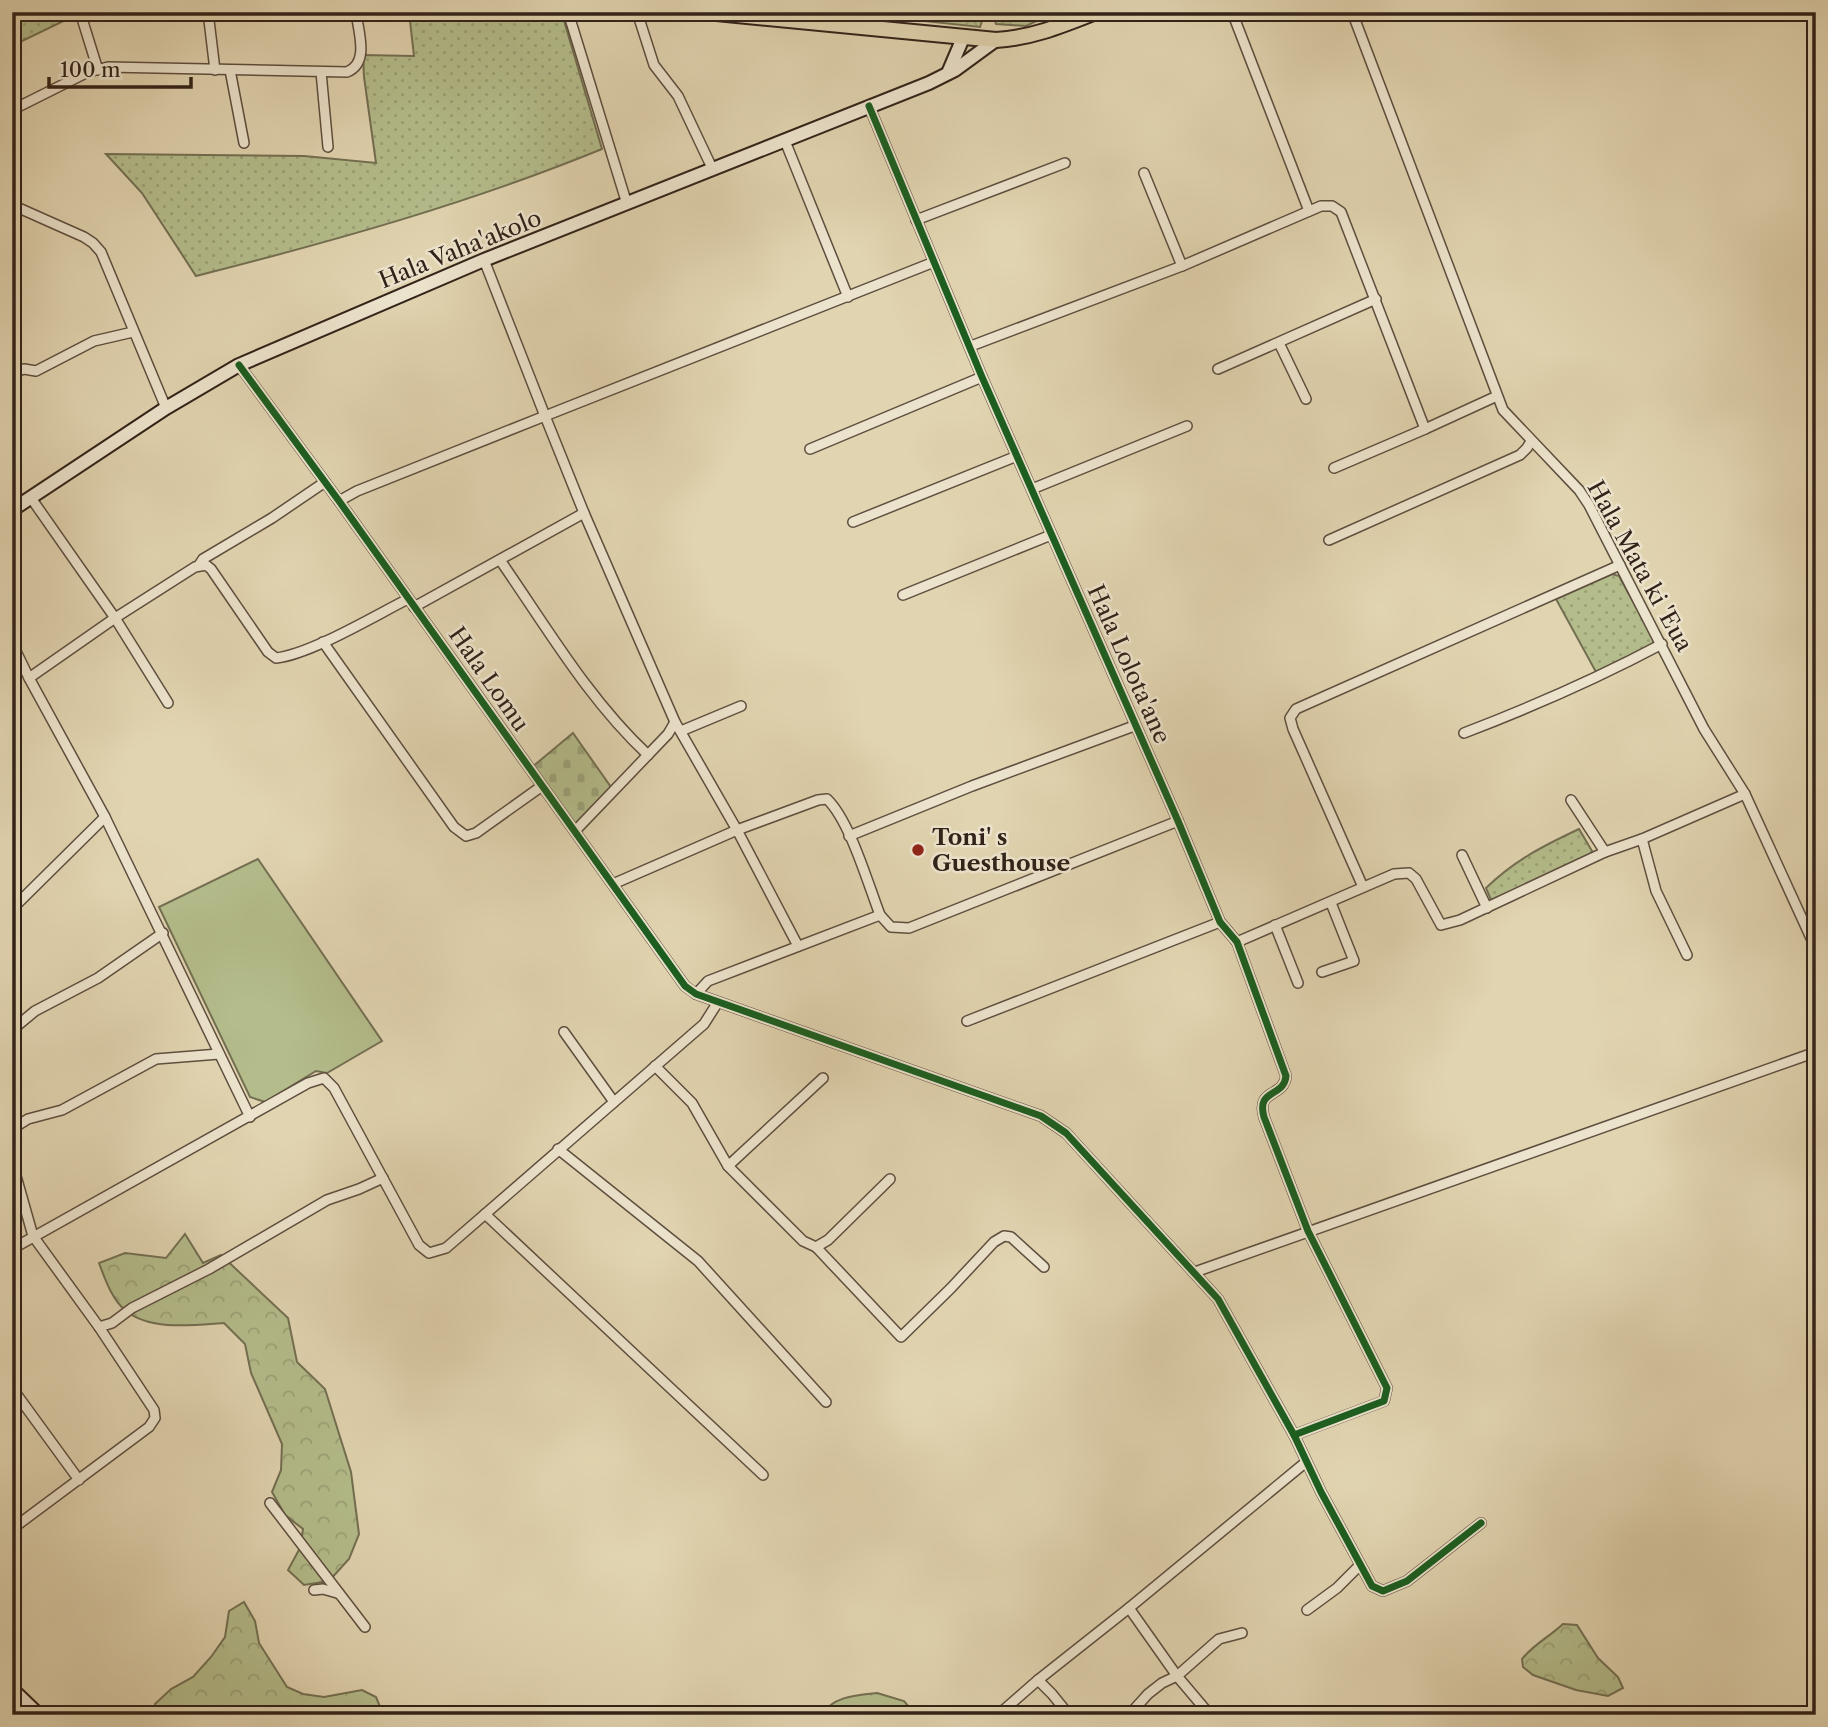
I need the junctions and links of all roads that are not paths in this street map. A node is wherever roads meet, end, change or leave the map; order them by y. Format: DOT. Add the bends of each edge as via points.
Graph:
graph roads {
  1 [pos="80,12"];
  2 [pos="208,12"];
  3 [pos="356,12"];
  4 [pos="568,12"];
  5 [pos="637,12"];
  6 [pos="706,12"];
  7 [pos="1096,12"];
  8 [pos="1232,12"];
  9 [pos="1352,12"];
  10 [pos="962,38"];
  11 [pos="996,40"];
  12 [pos="98,70"];
  13 [pos="215,70"];
  14 [pos="230,70"];
  15 [pos="321,72"];
  16 [pos="948,73"];
  17 [pos="869,106"];
  18 [pos="12,110"];
  19 [pos="785,141"];
  20 [pos="244,143"];
  21 [pos="328,147"];
  22 [pos="1065,163"];
  23 [pos="713,170"];
  24 [pos="1144,173"];
  25 [pos="627,204"];
  26 [pos="12,205"];
  27 [pos="1309,211"];
  28 [pos="916,219"];
  29 [pos="484,260"];
  30 [pos="934,262"];
  31 [pos="1182,265"];
  32 [pos="848,297"];
  33 [pos="1376,299"];
  34 [pos="133,332"];
  35 [pos="1279,343"];
  36 [pos="971,346"];
  37 [pos="239,365"];
  38 [pos="1218,369"];
  39 [pos="12,373"];
  40 [pos="982,377"];
  41 [pos="1497,396"];
  42 [pos="1306,399"];
  43 [pos="166,408"];
  44 [pos="545,416"];
  45 [pos="1187,426"];
  46 [pos="1425,429"];
  47 [pos="1531,441"];
  48 [pos="810,449"];
  49 [pos="1017,456"];
  50 [pos="1334,468"];
  51 [pos="325,482"];
  52 [pos="1032,489"];
  53 [pos="31,498"];
  54 [pos="339,501"];
  55 [pos="12,510"];
  56 [pos="584,513"];
  57 [pos="853,522"];
  58 [pos="1051,535"];
  59 [pos="1329,540"];
  60 [pos="500,560"];
  61 [pos="199,565"];
  62 [pos="1620,565"];
  63 [pos="903,596"];
  64 [pos="411,603"];
  65 [pos="115,618"];
  66 [pos="323,642"];
  67 [pos="12,643"];
  68 [pos="1662,644"];
  69 [pos="29,678"];
  70 [pos="168,704"];
  71 [pos="741,706"];
  72 [pos="675,722"];
  73 [pos="1134,726"];
  74 [pos="681,731"];
  75 [pos="1464,733"];
  76 [pos="648,754"];
  77 [pos="542,786"];
  78 [pos="1745,794"];
  79 [pos="1571,800"];
  80 [pos="105,817"];
  81 [pos="1178,821"];
  82 [pos="737,830"];
  83 [pos="575,831"];
  84 [pos="849,836"];
  85 [pos="1642,839"];
  86 [pos="1605,852"];
  87 [pos="1462,855"];
  88 [pos="613,884"];
  89 [pos="1363,887"];
  90 [pos="1331,902"];
  91 [pos="1487,908"];
  92 [pos="12,909"];
  93 [pos="880,915"];
  94 [pos="1220,922"];
  95 [pos="1275,925"];
  96 [pos="163,933"];
  97 [pos="1237,942"];
  98 [pos="799,946"];
  99 [pos="1816,949"];
  100 [pos="1687,955"];
  101 [pos="1322,972"];
  102 [pos="1298,984"];
  103 [pos="696,994"];
  104 [pos="718,1002"];
  105 [pos="967,1021"];
  106 [pos="12,1030"];
  107 [pos="564,1032"];
  108 [pos="1816,1052"];
  109 [pos="219,1054"];
  110 [pos="655,1066"];
  111 [pos="822,1079"];
  112 [pos="614,1102"];
  113 [pos="250,1116"];
  114 [pos="12,1129"];
  115 [pos="558,1149"];
  116 [pos="12,1162"];
  117 [pos="728,1166"];
  118 [pos="383,1178"];
  119 [pos="890,1179"];
  120 [pos="485,1214"];
  121 [pos="1308,1231"];
  122 [pos="33,1236"];
  123 [pos="816,1247"];
  124 [pos="12,1249"];
  125 [pos="1044,1267"];
  126 [pos="1195,1272"];
  127 [pos="99,1327"];
  128 [pos="12,1388"];
  129 [pos="826,1402"];
  130 [pos="1294,1434"];
  131 [pos="1306,1462"];
  132 [pos="763,1475"];
  133 [pos="79,1480"];
  134 [pos="270,1503"];
  135 [pos="1481,1523"];
  136 [pos="12,1529"];
  137 [pos="1360,1565"];
  138 [pos="313,1590"];
  139 [pos="337,1592"];
  140 [pos="1129,1608"];
  141 [pos="1307,1610"];
  142 [pos="365,1627"];
  143 [pos="1242,1633"];
  144 [pos="1177,1676"];
  145 [pos="1038,1680"];
  146 [pos="15,1698"];
  147 [pos="39,1715"];
  148 [pos="998,1715"];
  149 [pos="1069,1715"];
  150 [pos="1129,1715"];
  151 [pos="1210,1715"];
  1 -- 12 [label="street"];
  2 -- 13 [label="street"];
  3 -- 15 [label="street" via="361,55 357,67 347,72"];
  4 -- 25 [label="street"];
  5 -- 23 [label="street" via="654,65 678,96"];
  6 -- 10 [label="main road"];
  7 -- 11 [label="main road" via="1046,32"];
  8 -- 27 [label="street"];
  9 -- 41 [label="street, Hala Mata ki 'Eua"];
  10 -- 11 [label="main road"];
  10 -- 16 [label="main road"];
  11 -- 16 [label="main road, Hala Vaha'akolo"];
  12 -- 13 [label="street"];
  12 -- 18 [label="street"];
  13 -- 14 [label="street"];
  14 -- 15 [label="street"];
  14 -- 20 [label="street"];
  15 -- 21 [label="street"];
  16 -- 17 [label="main road, Hala Vaha'akolo"];
  17 -- 19 [label="main road, Hala Vaha'akolo"];
  17 -- 28 [label="street, Hala Lolota'ane"];
  19 -- 23 [label="main road, Hala Vaha'akolo"];
  19 -- 32 [label="street"];
  22 -- 28 [label="street"];
  23 -- 25 [label="main road, Hala Vaha'akolo"];
  24 -- 31 [label="street"];
  25 -- 29 [label="main road, Hala Vaha'akolo"];
  26 -- 34 [label="street" via="93,243 106,262"];
  27 -- 31 [label="street"];
  27 -- 33 [label="street" via="1332,206 1341,212"];
  28 -- 30 [label="street, Hala Lolota'ane"];
  29 -- 37 [label="main road, Hala Vaha'akolo"];
  29 -- 44 [label="street"];
  30 -- 32 [label="street"];
  30 -- 36 [label="street, Hala Lolota'ane"];
  31 -- 36 [label="street"];
  32 -- 44 [label="street"];
  33 -- 35 [label="street"];
  33 -- 46 [label="street"];
  34 -- 39 [label="street" via="94,341 36,371"];
  34 -- 43 [label="street"];
  35 -- 38 [label="street"];
  35 -- 42 [label="street"];
  36 -- 40 [label="street, Hala Lolota'ane"];
  37 -- 43 [label="main road, Hala Vaha'akolo"];
  37 -- 51 [label="street, Hala Lomu"];
  40 -- 48 [label="street"];
  40 -- 49 [label="street, Hala Lolota'ane"];
  41 -- 46 [label="street"];
  41 -- 47 [label="street, Hala Mata ki 'Eua" via="1503,410"];
  43 -- 53 [label="main road, Hala Vaha'akolo"];
  44 -- 54 [label="street"];
  44 -- 56 [label="street"];
  45 -- 52 [label="street"];
  46 -- 50 [label="street"];
  47 -- 59 [label="street" via="1520,455"];
  47 -- 62 [label="street, Hala Mata ki 'Eua" via="1579,490"];
  49 -- 52 [label="street, Hala Lolota'ane"];
  49 -- 57 [label="street"];
  51 -- 54 [label="street, Hala Lomu"];
  51 -- 61 [label="street"];
  52 -- 58 [label="street, Hala Lolota'ane"];
  53 -- 55 [label="main road, Hala Vaha'akolo"];
  53 -- 65 [label="street"];
  54 -- 64 [label="street, Hala Lomu"];
  56 -- 60 [label="street"];
  56 -- 72 [label="street"];
  58 -- 63 [label="street"];
  58 -- 73 [label="street, Hala Lolota'ane"];
  60 -- 64 [label="street"];
  60 -- 76 [label="street" via="602,705"];
  61 -- 65 [label="street"];
  61 -- 66 [label="street" via="211,569 276,659"];
  62 -- 68 [label="street, Hala Mata ki 'Eua"];
  62 -- 89 [label="street" via="1296,709 1290,718 1293,729"];
  64 -- 66 [label="street"];
  64 -- 77 [label="street, Hala Lomu"];
  65 -- 69 [label="street"];
  65 -- 70 [label="street"];
  66 -- 77 [label="street" via="454,827 466,836"];
  67 -- 69 [label="street"];
  68 -- 75 [label="street" via="1552,698"];
  68 -- 78 [label="street, Hala Mata ki 'Eua" via="1704,729"];
  69 -- 80 [label="street"];
  71 -- 74 [label="street"];
  72 -- 74 [label="street"];
  72 -- 76 [label="street"];
  73 -- 81 [label="street, Hala Lolota'ane"];
  73 -- 84 [label="street"];
  74 -- 82 [label="street"];
  76 -- 83 [label="street"];
  77 -- 83 [label="street, Hala Lomu"];
  78 -- 85 [label="street"];
  78 -- 99 [label="street, Hala Mata ki 'Eua"];
  79 -- 86 [label="street"];
  80 -- 92 [label="street"];
  80 -- 96 [label="street"];
  81 -- 93 [label="street" via="909,928 891,927"];
  81 -- 94 [label="street, Hala Lolota'ane"];
  82 -- 84 [label="street" via="827,800"];
  82 -- 88 [label="street"];
  82 -- 98 [label="street"];
  83 -- 88 [label="street, Hala Lomu"];
  84 -- 93 [label="street"];
  85 -- 86 [label="street"];
  85 -- 100 [label="street" via="1656,891"];
  86 -- 91 [label="street"];
  87 -- 91 [label="street"];
  88 -- 103 [label="street, Hala Lomu" via="685,986"];
  89 -- 90 [label="street"];
  89 -- 91 [label="street" via="1409,873 1441,925"];
  90 -- 95 [label="street"];
  90 -- 101 [label="street" via="1354,961"];
  93 -- 98 [label="street"];
  94 -- 97 [label="street, Hala Lolota'ane"];
  94 -- 105 [label="street"];
  95 -- 97 [label="street"];
  95 -- 102 [label="street"];
  96 -- 106 [label="street"];
  96 -- 109 [label="street"];
  97 -- 121 [label="street, Hala Lolota'ane" via="1286,1076 1285,1083 1266,1097 1261,1107"];
  98 -- 103 [label="street" via="708,981"];
  103 -- 104 [label="street, Hala Lomu"];
  104 -- 110 [label="street" via="704,1024"];
  104 -- 126 [label="street, Hala Lomu" via="1041,1116 1066,1133"];
  107 -- 112 [label="street"];
  108 -- 121 [label="street"];
  109 -- 113 [label="street"];
  109 -- 114 [label="street" via="156,1059 62,1110 28,1119"];
  110 -- 112 [label="street"];
  110 -- 117 [label="street" via="691,1103"];
  111 -- 117 [label="street"];
  112 -- 115 [label="street"];
  113 -- 118 [label="street" via="324,1078 334,1088"];
  113 -- 122 [label="street"];
  115 -- 120 [label="street"];
  115 -- 129 [label="street" via="698,1261"];
  116 -- 122 [label="street"];
  117 -- 123 [label="street" via="803,1241"];
  118 -- 120 [label="street" via="419,1245 429,1253 446,1248"];
  118 -- 127 [label="street" via="327,1200"];
  119 -- 123 [label="street"];
  120 -- 132 [label="street"];
  121 -- 126 [label="street"];
  121 -- 130 [label="street" via="1387,1388 1384,1401"];
  122 -- 124 [label="street"];
  122 -- 127 [label="street"];
  123 -- 125 [label="street" via="901,1337 1004,1236 1012,1237"];
  126 -- 130 [label="street, Hala Lomu" via="1218,1299"];
  127 -- 133 [label="street" via="155,1418"];
  128 -- 133 [label="street"];
  130 -- 131 [label="street, Hala Lomu"];
  131 -- 137 [label="street, Hala Lomu"];
  131 -- 140 [label="street"];
  133 -- 136 [label="street"];
  134 -- 139 [label="street"];
  135 -- 137 [label="street, Hala Lomu" via="1407,1581 1383,1591 1372,1586"];
  137 -- 141 [label="street"];
  138 -- 139 [label="street"];
  139 -- 142 [label="street"];
  140 -- 144 [label="street"];
  140 -- 145 [label="street"];
  143 -- 144 [label="street" via="1219,1639"];
  144 -- 150 [label="street" via="1161,1683"];
  144 -- 151 [label="street"];
  145 -- 148 [label="street"];
  145 -- 149 [label="street"];
  146 -- 147 [label="main road"];
}
